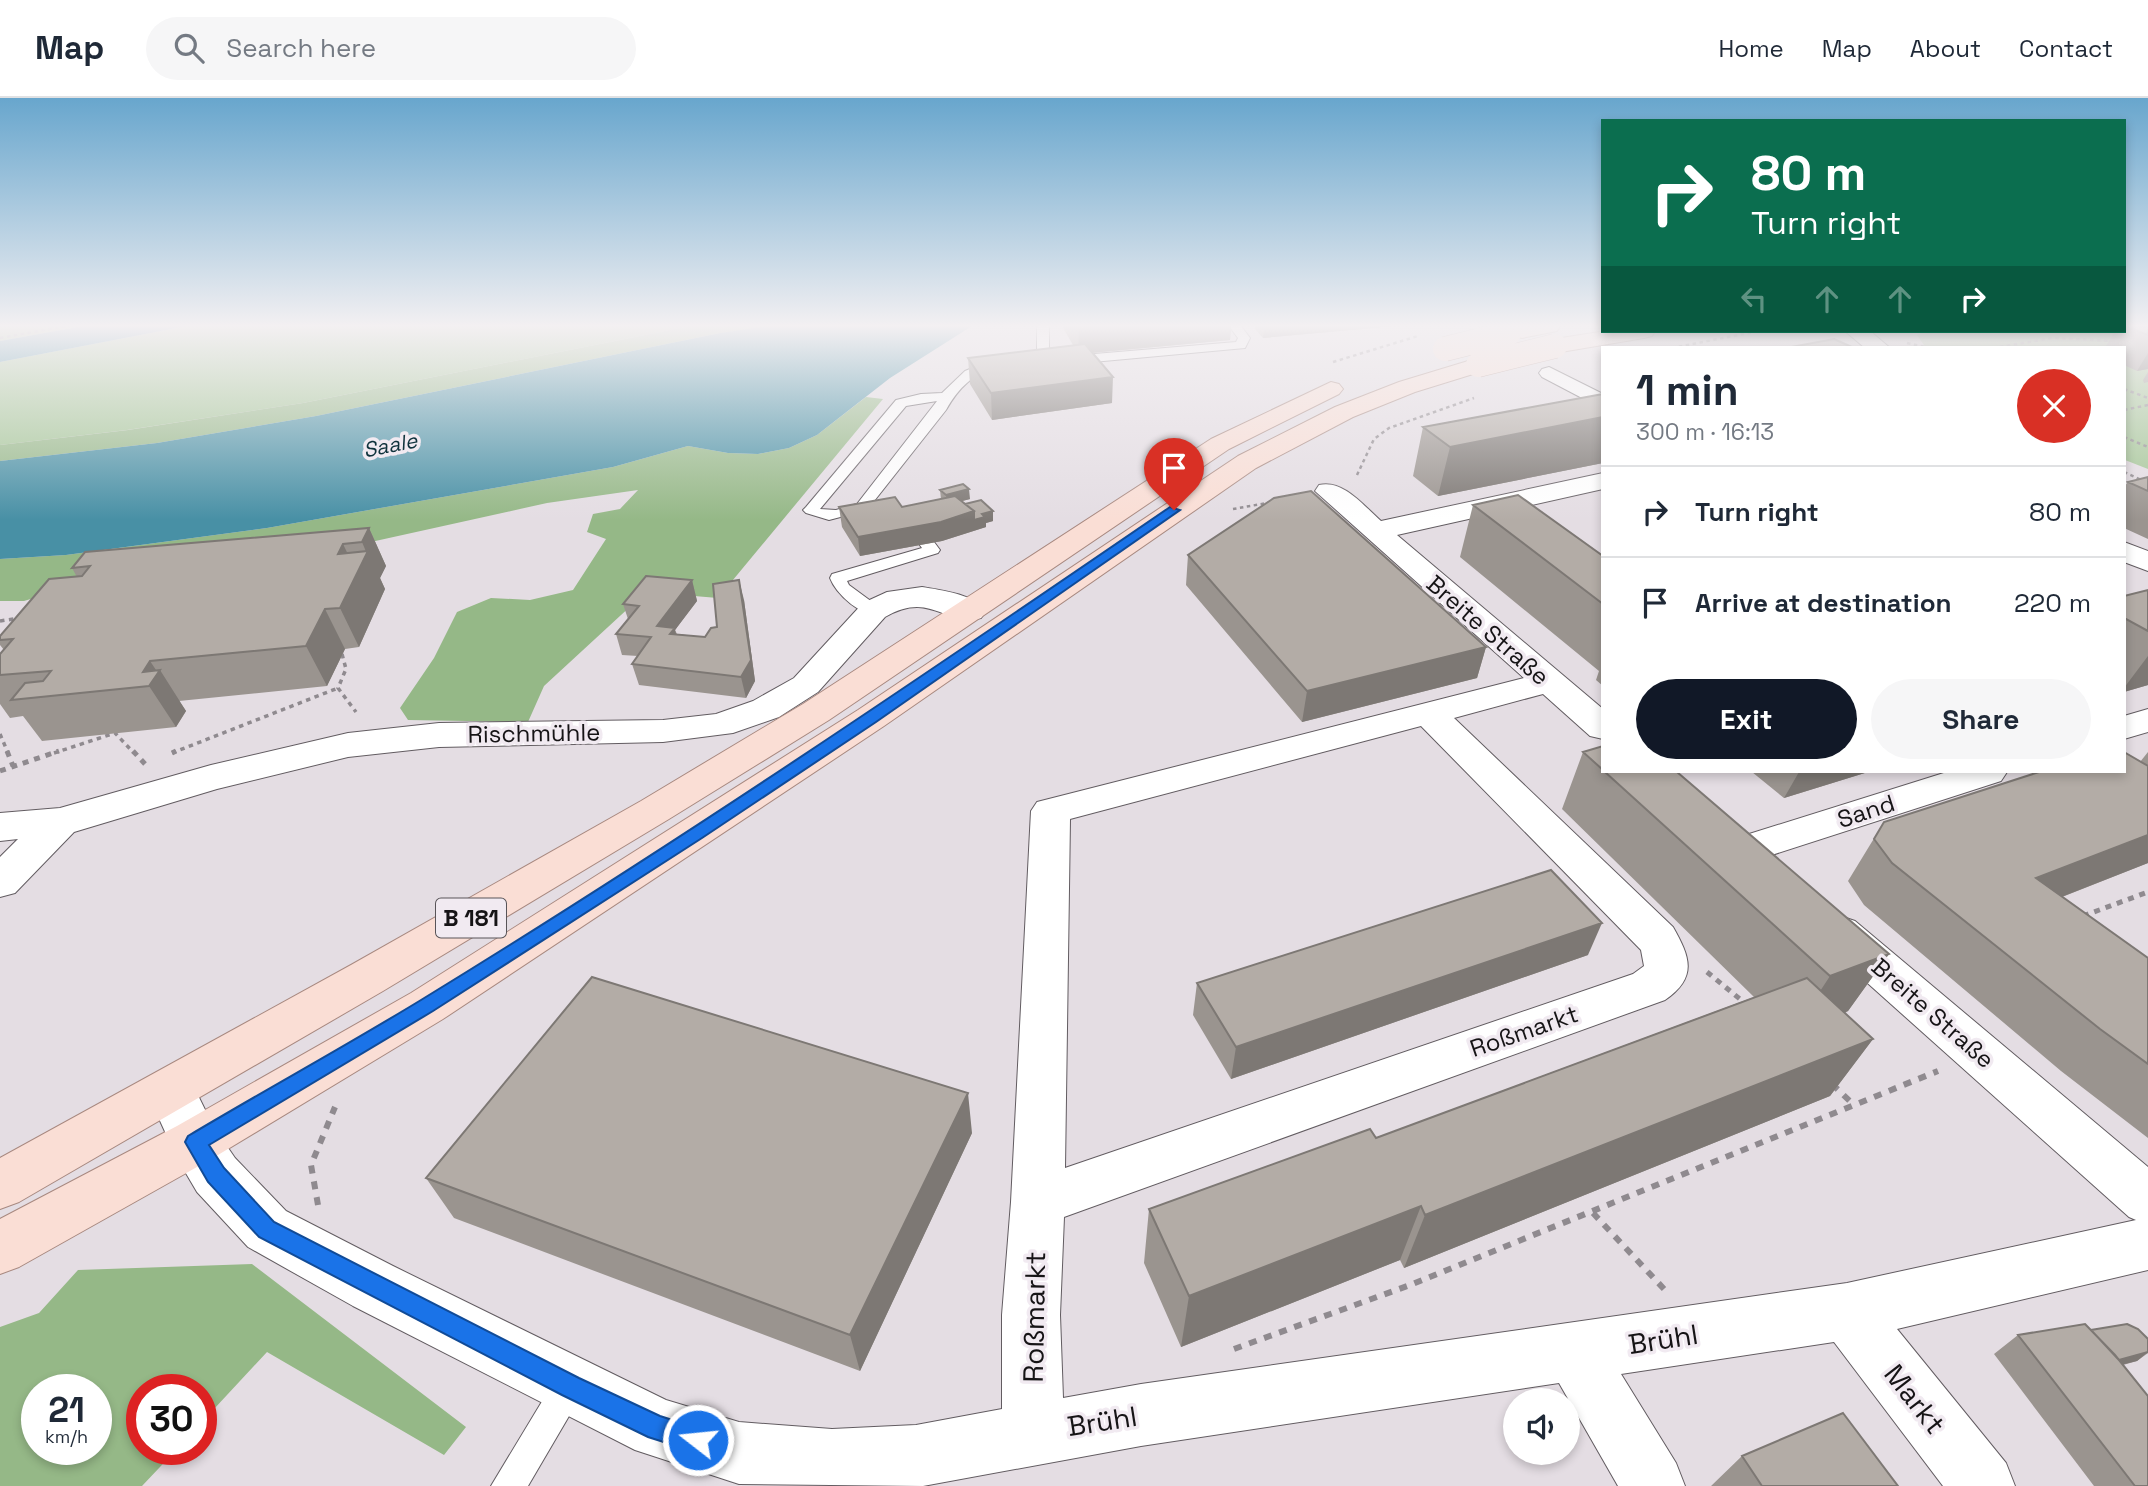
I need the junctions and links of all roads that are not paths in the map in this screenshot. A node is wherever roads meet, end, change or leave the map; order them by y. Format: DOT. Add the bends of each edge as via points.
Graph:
graph roads {
  1 [pos="950,391"];
  2 [pos="1331,391"];
  3 [pos="1397,391"];
  4 [pos="1581,391"];
  5 [pos="944,397"];
  6 [pos="1601,402"];
  7 [pos="1601,481"];
  8 [pos="1329,491"];
  9 [pos="904,513"];
  10 [pos="1374,531"];
  11 [pos="2126,552"];
  12 [pos="2148,562"];
  13 [pos="874,610"];
  14 [pos="970,611"];
  15 [pos="1549,682"];
  16 [pos="1427,712"];
  17 [pos="2148,720"];
  18 [pos="1601,726"];
  19 [pos="2126,727"];
  20 [pos="1986,773"];
  21 [pos="60,822"];
  22 [pos="0,827"];
  23 [pos="1760,864"];
  24 [pos="0,882"];
  25 [pos="171,1090"];
  26 [pos="195,1142"];
  27 [pos="0,1185"];
  28 [pos="2148,1200"];
  29 [pos="1038,1202"];
  30 [pos="2148,1244"];
  31 [pos="0,1248"];
  32 [pos="1847,1312"];
  33 [pos="1574,1353"];
  34 [pos="570,1387"];
  35 [pos="1033,1433"];
  36 [pos="508,1486"];
  37 [pos="1653,1486"];
  38 [pos="1983,1486"];
  1 -- 5 [label="lane"];
  2 -- 14 [label="main road, B 181" via="1220,444"];
  3 -- 26 [label="main road, B 181, bridge" via="1247,462 696,834 427,1006"];
  4 -- 6 [label="street"];
  5 -- 5 [label="lane" via="877,497 849,513 816,514 811,510 901,403"];
  7 -- 10 [label="street"];
  8 -- 10 [label="street, Breite Straße"];
  9 -- 13 [label="lane" via="932,550 838,578 842,588"];
  10 -- 15 [label="street, Breite Straße"];
  11 -- 12 [label="street"];
  13 -- 14 [label="street, Rischmühle" via="896,598 924,595"];
  13 -- 21 [label="street, Rischmühle" via="806,685 766,709 720,725 376,741 164,774"];
  14 -- 25 [label="main road, B 181" via="723,770"];
  15 -- 16 [label="street, Roßmarkt"];
  15 -- 18 [label="street, Breite Straße"];
  16 -- 29 [label="street, Roßmarkt" via="1051,811"];
  16 -- 29 [label="street, Roßmarkt" via="1657,939 1668,968 1662,980"];
  17 -- 19 [label="street"];
  20 -- 23 [label="street, Sand"];
  21 -- 22 [label="street, Rischmühle"];
  21 -- 24 [label="street, Rischmühle"];
  23 -- 28 [label="street, Breite Straße"];
  25 -- 26 [label="street, Brühl"];
  25 -- 27 [label="main road, B 181"];
  26 -- 31 [label="main road, B 181"];
  26 -- 34 [label="street, Brühl" via="216,1175 267,1229"];
  29 -- 35 [label="street, Roßmarkt" via="1031,1315"];
  30 -- 32 [label="street, Brühl"];
  32 -- 33 [label="street, Brühl"];
  32 -- 38 [label="street, Markt"];
  33 -- 35 [label="street, Brühl"];
  33 -- 37 [label="street"];
  34 -- 35 [label="street, Brühl" via="657,1428 739,1453 832,1460 916,1456"];
  34 -- 36 [label="lane"];
}
